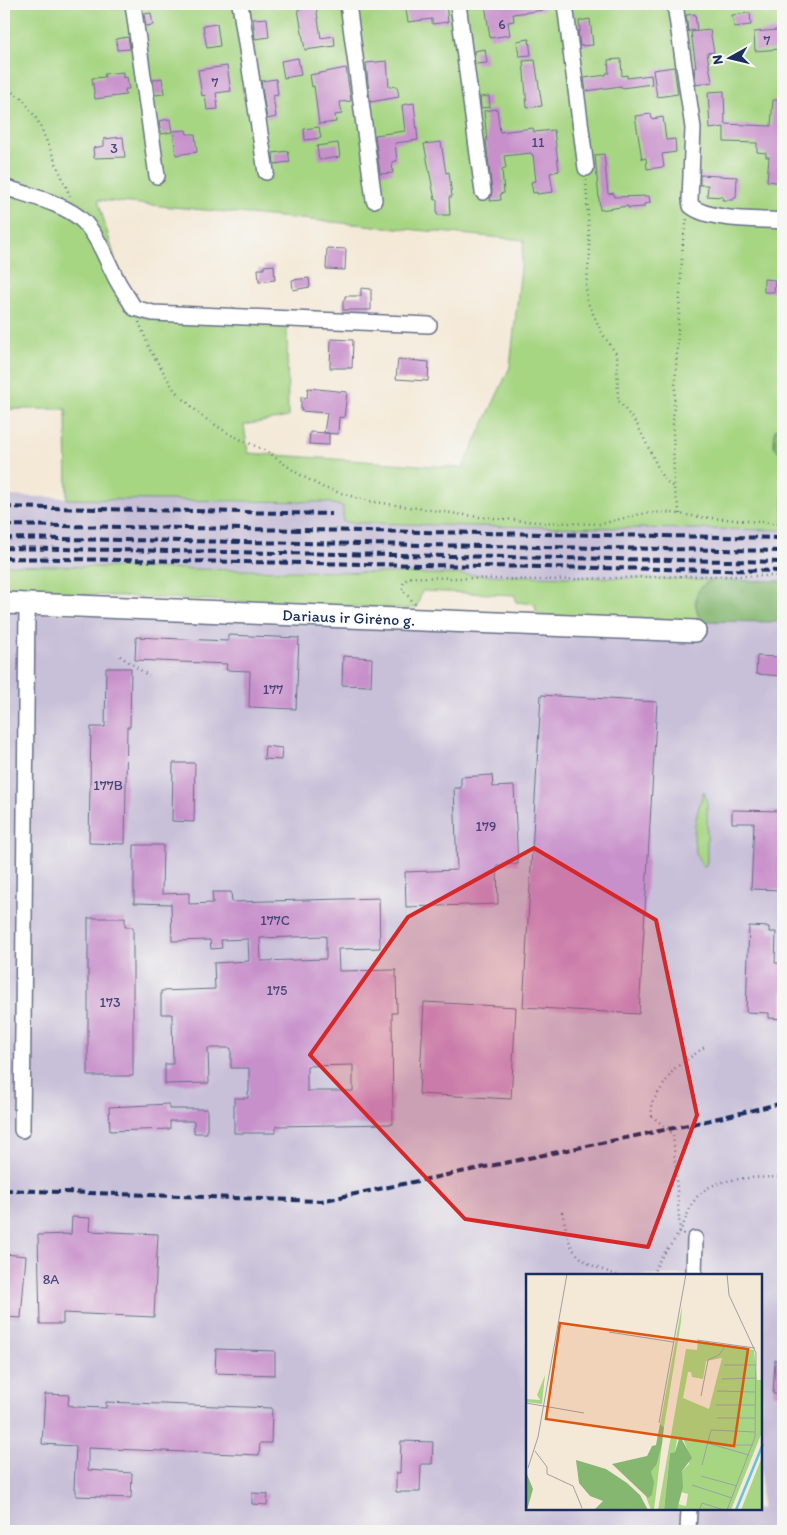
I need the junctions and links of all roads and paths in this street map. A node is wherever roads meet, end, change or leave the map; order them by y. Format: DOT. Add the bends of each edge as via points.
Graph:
graph roads {
  1 [pos="133,4"];
  2 [pos="240,4"];
  3 [pos="348,4"];
  4 [pos="458,4"];
  5 [pos="565,4"];
  6 [pos="675,4"];
  7 [pos="4,87"];
  8 [pos="586,168"];
  9 [pos="266,172"];
  10 [pos="157,176"];
  11 [pos="4,186"];
  12 [pos="483,192"];
  13 [pos="72,198"];
  14 [pos="374,200"];
  15 [pos="697,209"];
  16 [pos="783,221"];
  17 [pos="134,308"];
  18 [pos="429,325"];
  19 [pos="674,488"];
  20 [pos="680,514"];
  21 [pos="783,524"];
  22 [pos="783,576"];
  23 [pos="4,603"];
  24 [pos="27,604"];
  25 [pos="418,620"];
  26 [pos="695,631"];
  27 [pos="120,656"];
  28 [pos="150,676"];
  29 [pos="706,1046"];
  30 [pos="22,1130"];
  31 [pos="783,1177"];
  32 [pos="562,1212"];
  33 [pos="680,1232"];
  34 [pos="695,1239"];
  35 [pos="614,1274"];
  36 [pos="653,1274"];
  37 [pos="694,1274"];
  38 [pos="689,1510"];
  39 [pos="688,1531"];
  1 -- 10 [label="street"];
  2 -- 9 [label="street"];
  3 -- 14 [label="street"];
  4 -- 12 [label="street"];
  5 -- 8 [label="street"];
  6 -- 15 [label="street" via="693,128 690,200"];
  7 -- 13 [label="path" via="22,99 38,120"];
  8 -- 19 [label="path" via="590,253 586,301 602,334 617,355 618,400 638,426 663,478"];
  11 -- 17 [label="street" via="45,200 83,222"];
  15 -- 16 [label="street" via="728,218"];
  15 -- 19 [label="path" via="689,212 683,240 673,424"];
  17 -- 18 [label="street" via="152,313"];
  17 -- 20 [label="path" via="150,350 175,390 203,417 231,435 266,451 297,474 324,488 368,501 538,522 600,524 642,514"];
  19 -- 20 [label="path"];
  20 -- 21 [label="path"];
  22 -- 25 [label="path" via="544,580 411,577 404,581 402,589 414,603"];
  23 -- 24 [label="street, Dariaus ir Girėno g."];
  24 -- 25 [label="street, Dariaus ir Girėno g."];
  24 -- 30 [label="street"];
  25 -- 26 [label="street, Dariaus ir Girėno g."];
  27 -- 28 [label="path"];
  29 -- 33 [label="path" via="674,1068 651,1104 652,1116 673,1134"];
  31 -- 33 [label="path" via="728,1180 710,1187 696,1198"];
  32 -- 35 [label="path" via="570,1245 594,1266"];
  33 -- 34 [label="path"];
  33 -- 36 [label="path" via="656,1264"];
  34 -- 37 [label="street"];
  38 -- 39 [label="street"];
}
